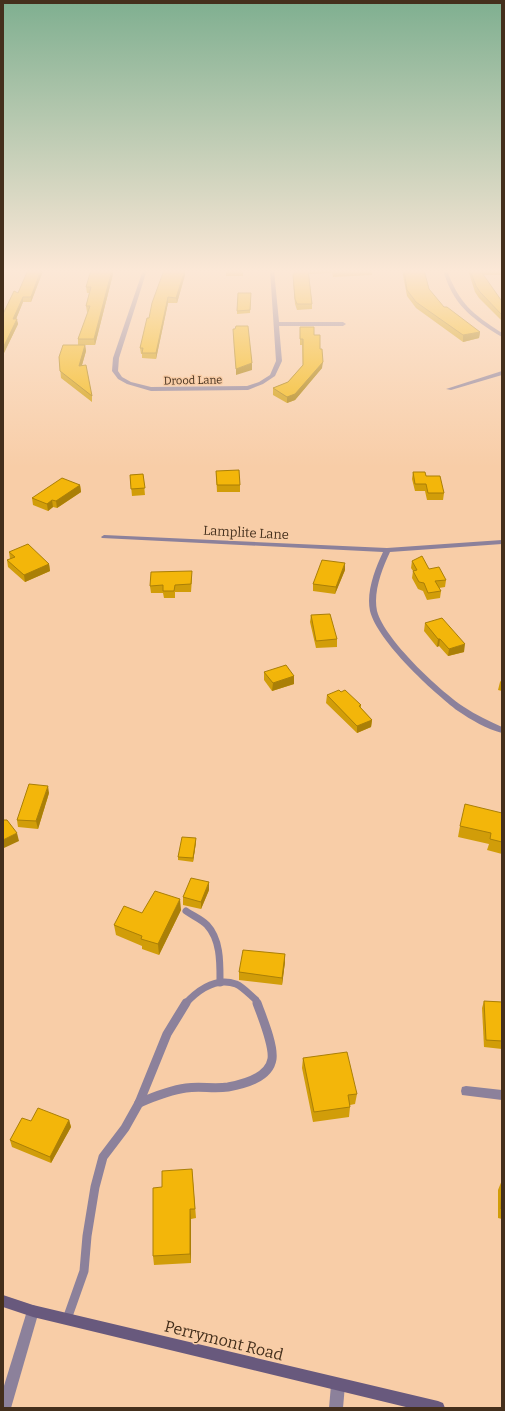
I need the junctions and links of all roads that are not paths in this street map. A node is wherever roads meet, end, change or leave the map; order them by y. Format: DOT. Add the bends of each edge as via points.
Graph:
graph roads {
  1 [pos="123,336"];
  2 [pos="277,336"];
  3 [pos="502,373"];
  4 [pos="449,389"];
  5 [pos="104,537"];
  6 [pos="502,542"];
  7 [pos="387,550"];
  8 [pos="502,730"];
  9 [pos="186,911"];
  10 [pos="220,983"];
  11 [pos="466,1091"];
  12 [pos="502,1095"];
  13 [pos="139,1103"];
  14 [pos="3,1301"];
  15 [pos="32,1311"];
  16 [pos="67,1320"];
  17 [pos="338,1385"];
  18 [pos="4,1408"];
  19 [pos="336,1408"];
  20 [pos="438,1408"];
  1 -- 2 [label="street, Drood Lane" via="116,358 117,374 129,383 151,389 171,390 238,389 261,383 272,376 278,362"];
  3 -- 4 [label="street"];
  5 -- 7 [label="street, Lamplite Lane"];
  6 -- 7 [label="street, Lamplite Lane"];
  7 -- 8 [label="street" via="377,578 373,602 373,612 378,624 387,637 434,686 462,710"];
  9 -- 10 [label="lane" via="208,927 220,960"];
  10 -- 13 [label="lane" via="215,982 198,992 186,1003 167,1034"];
  10 -- 13 [label="lane" via="236,984 256,1000 267,1032 272,1058 269,1068 256,1078 228,1088 185,1088"];
  11 -- 12 [label="street"];
  13 -- 16 [label="lane" via="125,1128 103,1157 90,1215 84,1271"];
  14 -- 15 [label="street, Perrymont Road"];
  15 -- 16 [label="street, Perrymont Road"];
  15 -- 18 [label="street"];
  16 -- 17 [label="street, Perrymont Road"];
  17 -- 19 [label="street"];
  17 -- 20 [label="street, Perrymont Road"];
}
